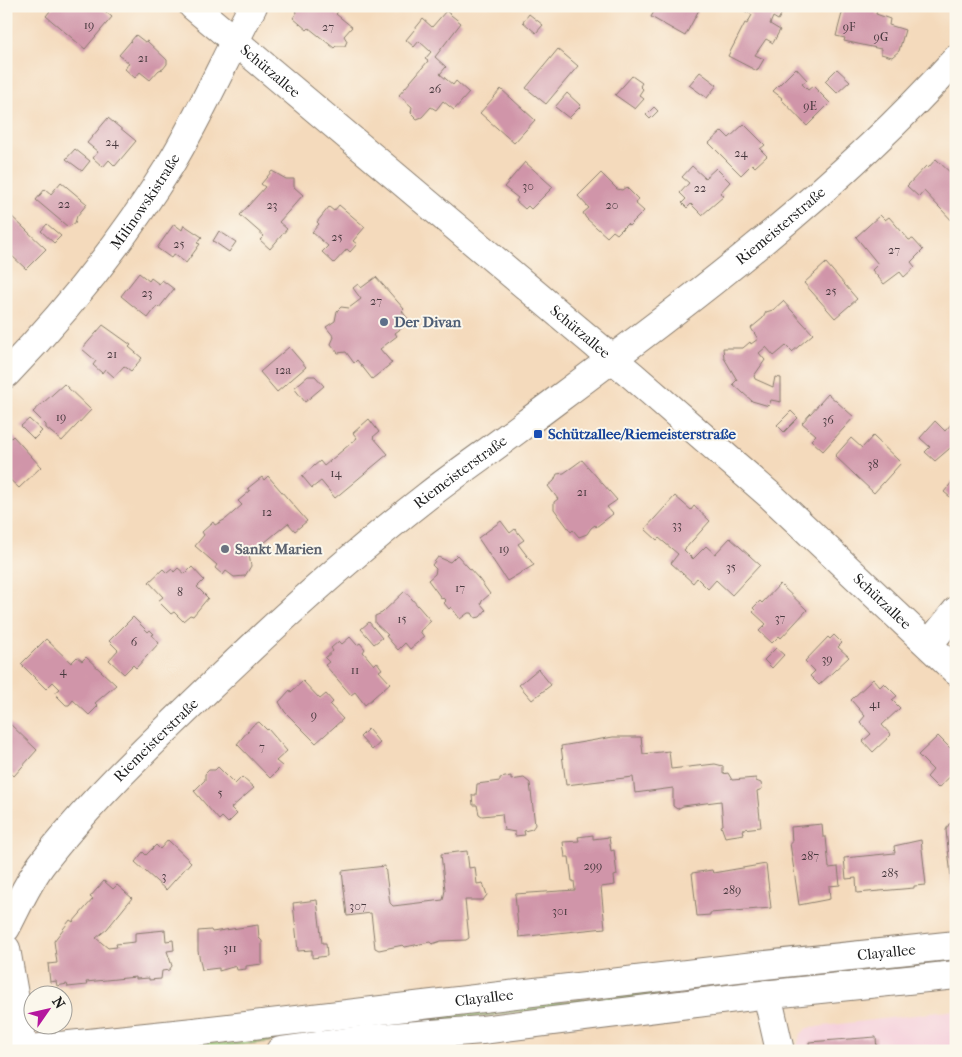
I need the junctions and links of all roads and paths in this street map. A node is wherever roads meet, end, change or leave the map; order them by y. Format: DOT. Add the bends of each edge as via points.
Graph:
graph roads {
  1 [pos="193,6"];
  2 [pos="253,6"];
  3 [pos="234,41"];
  4 [pos="956,59"];
  5 [pos="612,359"];
  6 [pos="6,374"];
  7 [pos="956,611"];
  8 [pos="929,644"];
  9 [pos="956,671"];
  10 [pos="6,928"];
  11 [pos="956,945"];
  12 [pos="6,949"];
  13 [pos="956,975"];
  14 [pos="767,994"];
  15 [pos="20,1050"];
  16 [pos="280,1051"];
  17 [pos="780,1051"];
  1 -- 3 [label="street, Schützallee"];
  2 -- 3 [label="street, Milinowskistraße"];
  3 -- 5 [label="street, Schützallee"];
  3 -- 6 [label="street, Milinowskistraße" via="171,164 116,245 48,330"];
  4 -- 5 [label="street, Riemeisterstraße" via="865,154 750,253"];
  5 -- 8 [label="street, Schützallee" via="772,497"];
  5 -- 10 [label="street, Riemeisterstraße" via="426,497 327,579 242,656 83,815 39,868"];
  7 -- 8 [label="street"];
  8 -- 9 [label="street, Schützallee"];
  11 -- 15 [label="street, Clayallee" via="746,966"];
  12 -- 15 [label="street"];
  13 -- 14 [label="street, Clayallee"];
  14 -- 16 [label="street, Clayallee" via="482,1030"];
  14 -- 17 [label="street"];
}
